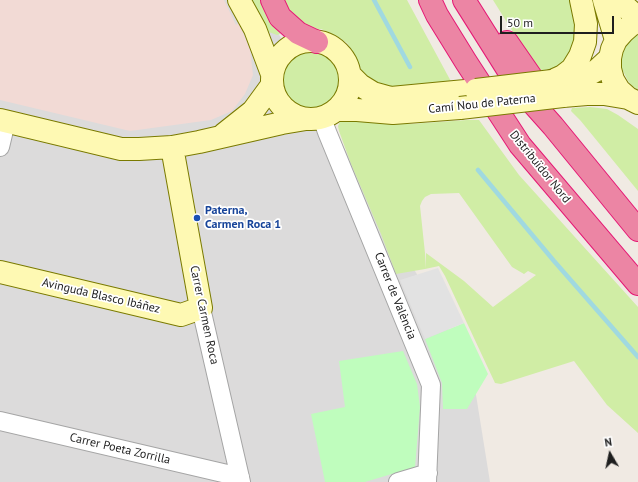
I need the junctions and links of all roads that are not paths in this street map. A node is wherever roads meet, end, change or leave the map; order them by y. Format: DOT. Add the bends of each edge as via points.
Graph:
graph roads {
  1 [pos="239,0"];
  2 [pos="272,0"];
  3 [pos="415,0"];
  4 [pos="430,0"];
  5 [pos="464,0"];
  6 [pos="478,0"];
  7 [pos="581,0"];
  8 [pos="604,0"];
  9 [pos="618,0"];
  10 [pos="638,18"];
  11 [pos="638,22"];
  12 [pos="255,30"];
  13 [pos="317,42"];
  14 [pos="290,47"];
  15 [pos="613,49"];
  16 [pos="466,62"];
  17 [pos="350,75"];
  18 [pos="272,80"];
  19 [pos="557,88"];
  20 [pos="456,100"];
  21 [pos="635,102"];
  22 [pos="321,116"];
  23 [pos="3,121"];
  24 [pos="553,126"];
  25 [pos="220,138"];
  26 [pos="0,147"];
  27 [pos="172,147"];
  28 [pos="638,230"];
  29 [pos="0,272"];
  30 [pos="638,284"];
  31 [pos="201,308"];
  32 [pos="0,421"];
  33 [pos="428,477"];
  34 [pos="240,480"];
  35 [pos="398,482"];
  1 -- 12 [label="street"];
  2 -- 13 [label="highway" via="280,17 298,33"];
  3 -- 16 [label="highway" via="426,19"];
  4 -- 16 [label="highway, Distribuïdor Nord"];
  5 -- 24 [label="highway" via="520,89"];
  6 -- 24 [label="highway" via="534,81"];
  7 -- 19 [label="street" via="586,24 585,42 580,56 572,69 563,76"];
  8 -- 15 [label="street"];
  9 -- 10 [label="street"];
  11 -- 15 [label="street, Camí Nou de Paterna" via="623,32"];
  12 -- 14 [label="street" via="276,43"];
  12 -- 18 [label="street"];
  13 -- 14 [label="street" via="308,41"];
  13 -- 17 [label="street" via="339,52"];
  14 -- 18 [label="street" via="275,64"];
  15 -- 19 [label="street, Camí Nou de Paterna" via="597,70 574,83"];
  15 -- 21 [label="street" via="610,69 613,80 619,90"];
  16 -- 30 [label="highway, Distribuïdor Nord" via="520,145"];
  17 -- 20 [label="street, Camí Nou de Paterna" via="373,93 391,98"];
  17 -- 22 [label="street" via="344,101"];
  18 -- 22 [label="street" via="275,97 283,108 293,115"];
  18 -- 25 [label="street" via="253,111"];
  19 -- 20 [label="street, Camí Nou de Paterna, bridge"];
  19 -- 20 [label="street, Camí Nou de Paterna, bridge" via="476,90"];
  19 -- 21 [label="street, Camí Nou de Paterna" via="587,94 604,94"];
  20 -- 22 [label="street, Camí Nou de Paterna" via="393,113 357,110"];
  22 -- 25 [label="street"];
  22 -- 33 [label="street, Carrer de València" via="431,385"];
  23 -- 26 [label="street"];
  23 -- 27 [label="street" via="121,149"];
  24 -- 28 [label="highway"];
  25 -- 27 [label="street"];
  27 -- 31 [label="street, Carrer Carmen Roca"];
  29 -- 31 [label="street, Avinguda Blasco Ibáñez" via="181,315"];
  31 -- 34 [label="street, Carrer Carmen Roca"];
  32 -- 34 [label="street, Carrer Poeta Zorrilla"];
  33 -- 35 [label="street"];
}
